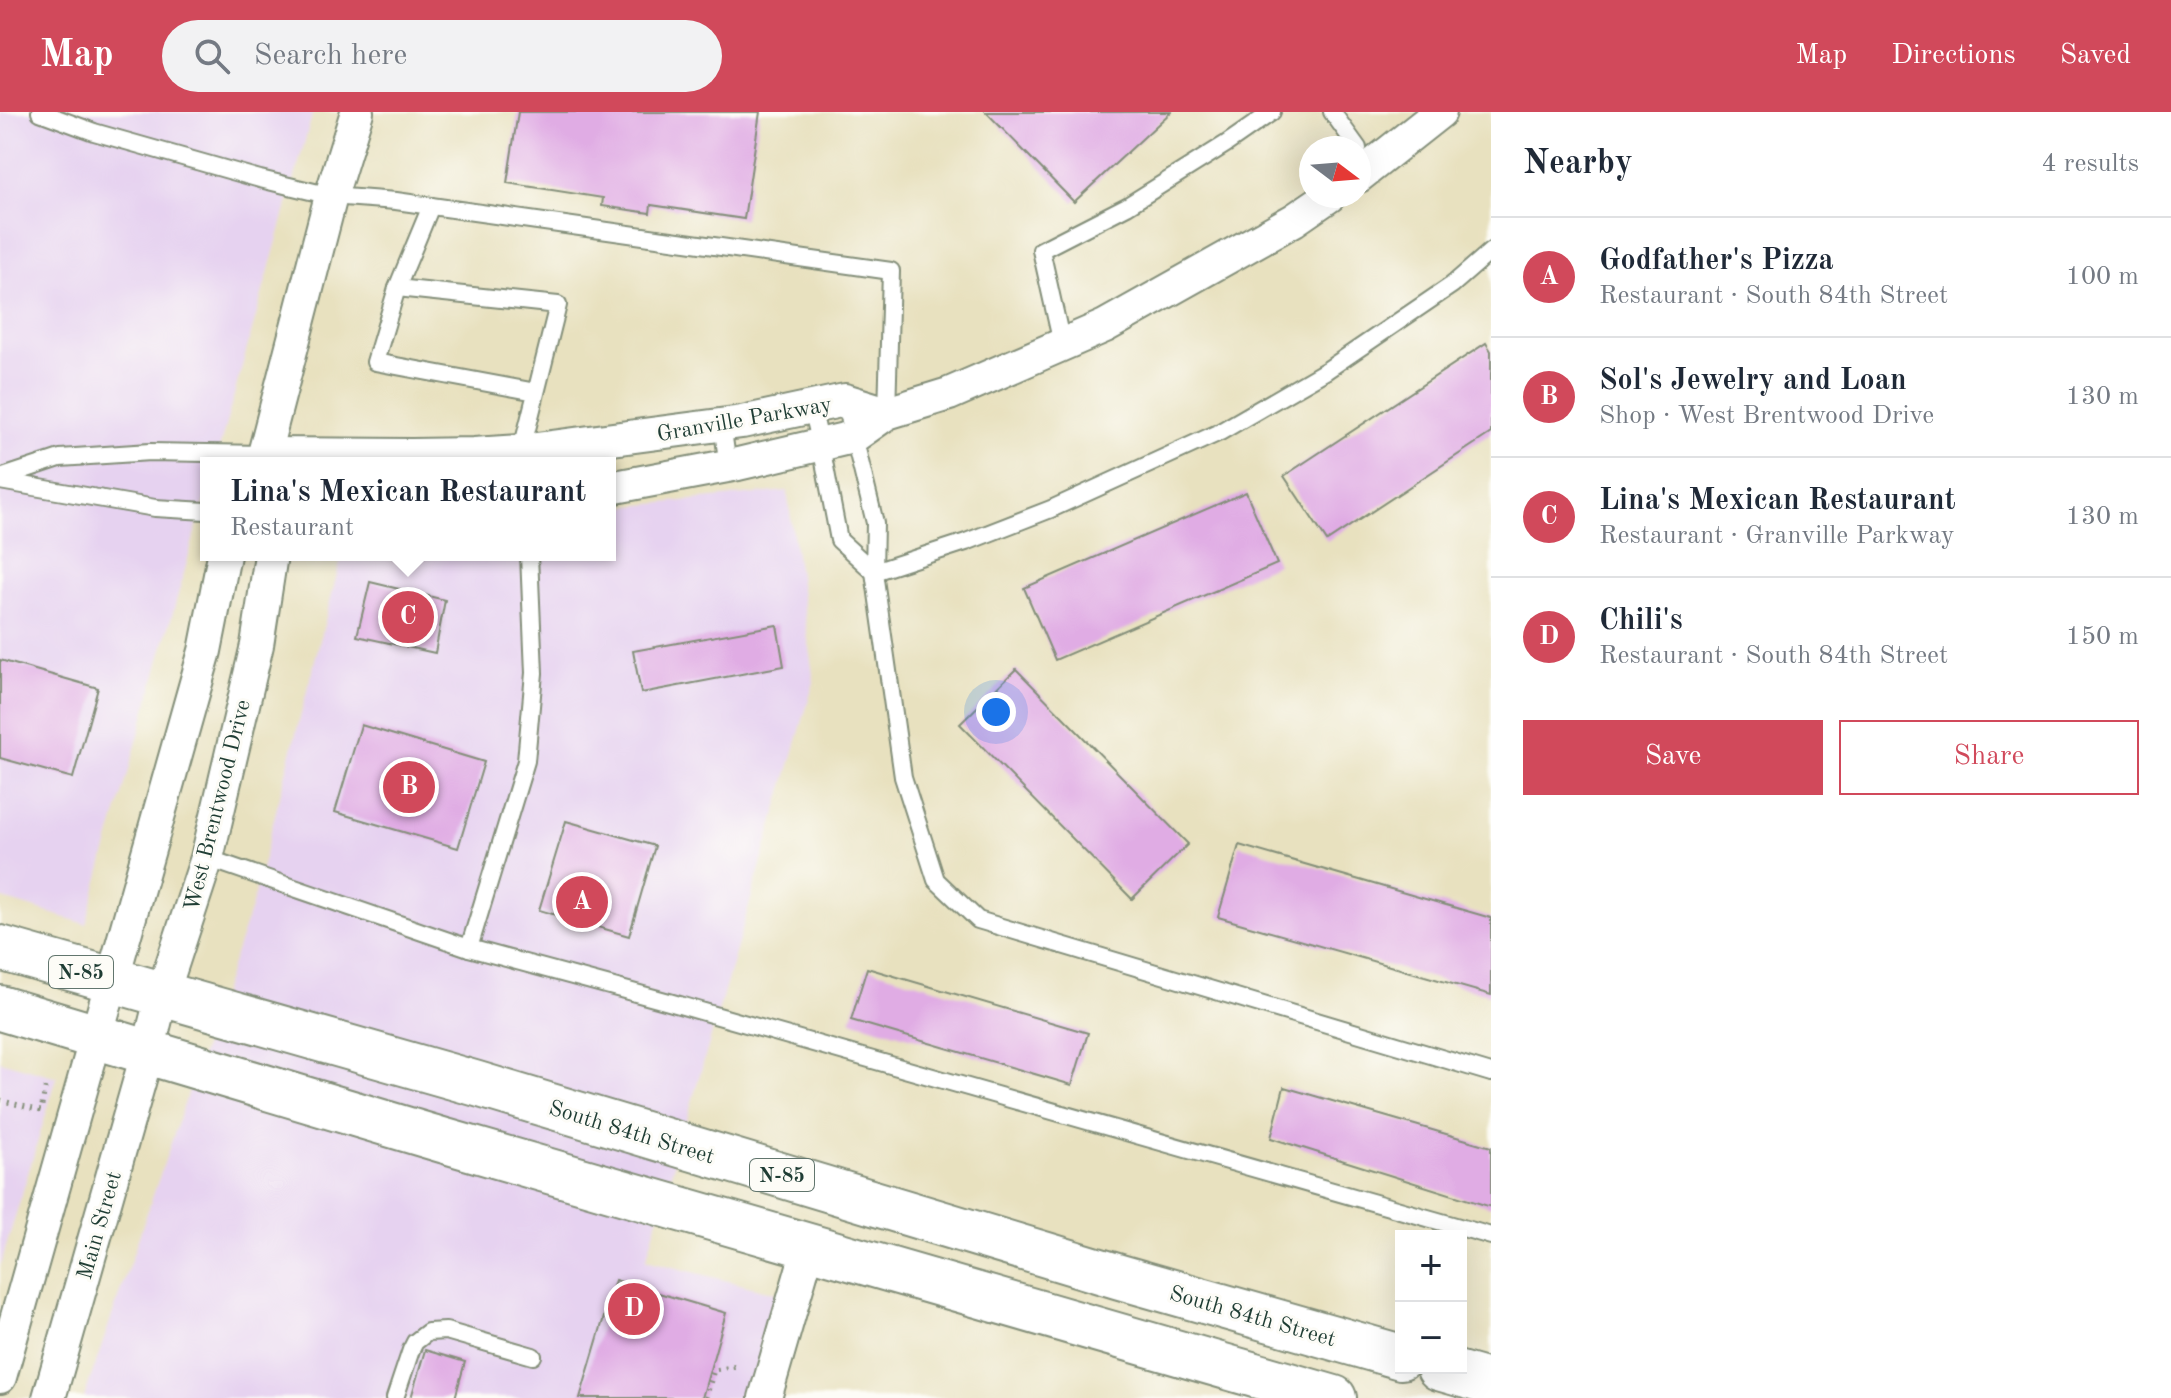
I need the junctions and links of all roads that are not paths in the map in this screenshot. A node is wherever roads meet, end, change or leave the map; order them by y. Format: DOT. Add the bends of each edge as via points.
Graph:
graph roads {
  1 [pos="40,112"];
  2 [pos="357,112"];
  3 [pos="1272,112"];
  4 [pos="1332,112"];
  5 [pos="1440,112"];
  6 [pos="1347,136"];
  7 [pos="1371,154"];
  8 [pos="331,196"];
  9 [pos="431,206"];
  10 [pos="1312,208"];
  11 [pos="1491,251"];
  12 [pos="397,288"];
  13 [pos="1062,344"];
  14 [pos="536,392"];
  15 [pos="845,400"];
  16 [pos="812,407"];
  17 [pos="887,413"];
  18 [pos="722,424"];
  19 [pos="853,437"];
  20 [pos="821,446"];
  21 [pos="221,457"];
  22 [pos="264,457"];
  23 [pos="368,457"];
  24 [pos="522,457"];
  25 [pos="728,466"];
  26 [pos="0,479"];
  27 [pos="616,487"];
  28 [pos="200,511"];
  29 [pos="223,561"];
  30 [pos="270,561"];
  31 [pos="529,561"];
  32 [pos="874,572"];
  33 [pos="207,858"];
  34 [pos="0,948"];
  35 [pos="469,948"];
  36 [pos="113,981"];
  37 [pos="162,995"];
  38 [pos="0,1008"];
  39 [pos="95,1036"];
  40 [pos="148,1051"];
  41 [pos="1491,1073"];
  42 [pos="1491,1236"];
  43 [pos="809,1246"];
  44 [pos="1395,1355"];
  45 [pos="533,1356"];
  46 [pos="0,1377"];
  47 [pos="49,1398"];
  48 [pos="395,1398"];
  49 [pos="765,1398"];
  50 [pos="1334,1398"];
  1 -- 8 [label="lane" via="94,132"];
  2 -- 8 [label="street"];
  3 -- 13 [label="lane" via="1127,206 1041,250"];
  4 -- 6 [label="lane"];
  5 -- 7 [label="street"];
  8 -- 9 [label="lane"];
  8 -- 22 [label="street"];
  9 -- 12 [label="lane"];
  9 -- 17 [label="lane" via="891,271"];
  10 -- 13 [label="street, Granville Parkway" via="1105,326"];
  11 -- 32 [label="lane" via="1452,285 1327,370 1220,432 1051,509"];
  12 -- 14 [label="lane" via="375,362"];
  12 -- 14 [label="lane" via="558,305"];
  13 -- 17 [label="street, Granville Parkway" via="949,394"];
  14 -- 24 [label="lane"];
  15 -- 16 [label="street, Granville Parkway"];
  15 -- 17 [label="street, Granville Parkway"];
  15 -- 19 [label="lane"];
  16 -- 18 [label="street, Granville Parkway"];
  16 -- 20 [label="lane"];
  17 -- 19 [label="street, Granville Parkway"];
  18 -- 24 [label="street, Granville Parkway"];
  18 -- 25 [label="lane"];
  19 -- 20 [label="street, Granville Parkway"];
  19 -- 32 [label="lane" via="875,523"];
  20 -- 25 [label="street, Granville Parkway"];
  20 -- 32 [label="lane" via="839,540"];
  21 -- 26 [label="lane" via="150,452 70,457"];
  23 -- 24 [label="street, Granville Parkway"];
  25 -- 27 [label="street, Granville Parkway"];
  26 -- 28 [label="lane" via="155,508"];
  29 -- 36 [label="street" via="205,651"];
  30 -- 33 [label="street, West Brentwood Drive" via="257,645"];
  31 -- 35 [label="lane" via="534,673 526,761"];
  32 -- 41 [label="lane" via="903,777 936,880 978,920"];
  33 -- 35 [label="lane"];
  33 -- 37 [label="street, West Brentwood Drive"];
  34 -- 36 [label="main road, South 84th Street / N-85"];
  35 -- 42 [label="lane"];
  36 -- 37 [label="main road, South 84th Street / N-85"];
  36 -- 39 [label="street"];
  37 -- 40 [label="street, West Brentwood Drive"];
  37 -- 44 [label="main road, South 84th Street / N-85"];
  38 -- 39 [label="main road"];
  39 -- 40 [label="main road"];
  39 -- 46 [label="street"];
  40 -- 43 [label="main road"];
  40 -- 47 [label="street, Main Street"];
  43 -- 49 [label="street"];
  43 -- 50 [label="main road"];
  45 -- 48 [label="lane" via="446,1331 428,1332 415,1342"];
}
